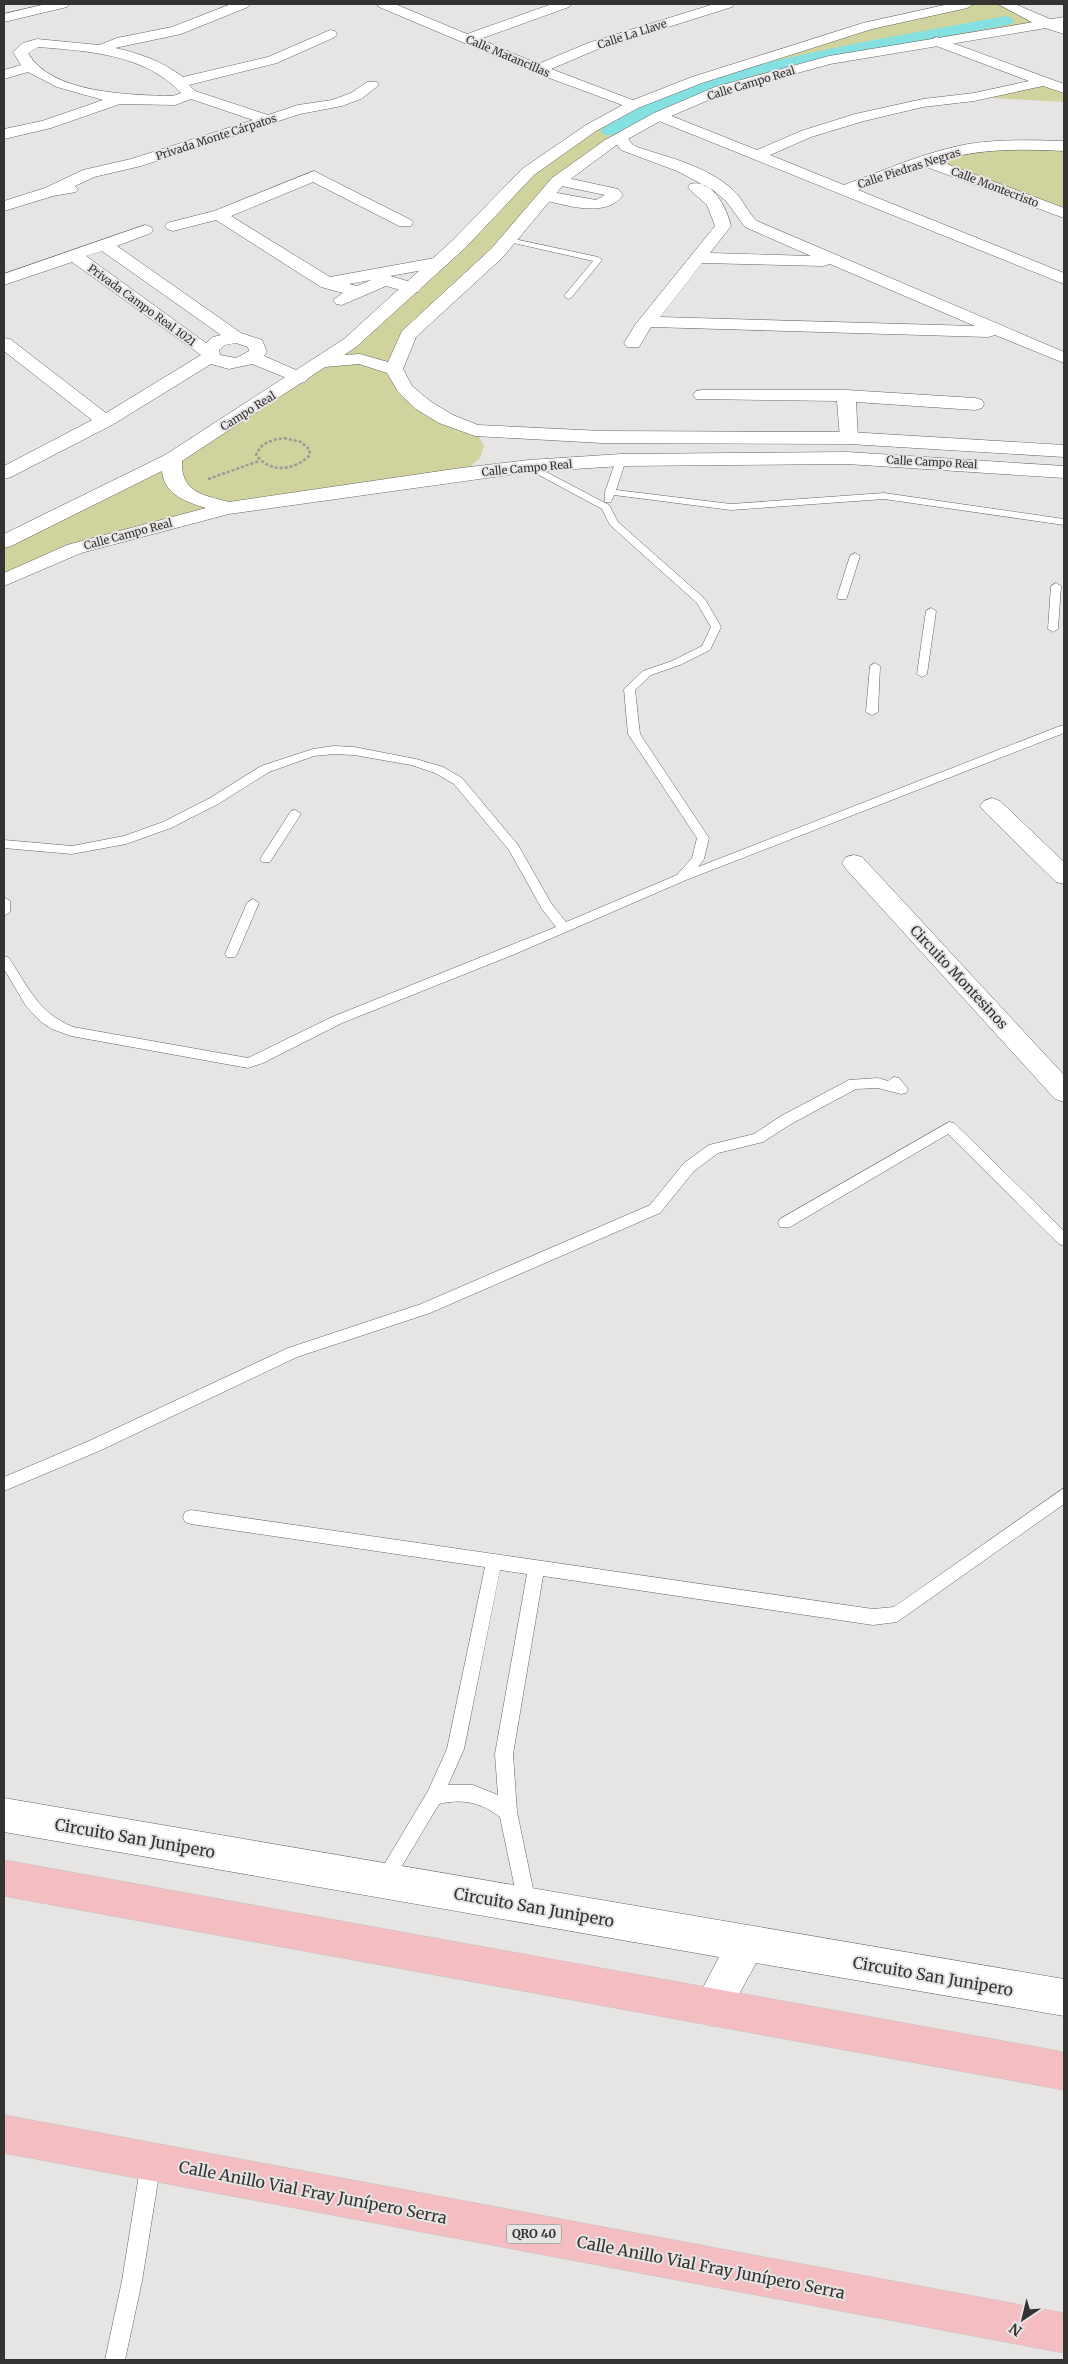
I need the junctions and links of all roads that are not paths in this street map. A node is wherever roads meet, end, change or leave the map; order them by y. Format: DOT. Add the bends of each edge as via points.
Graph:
graph roads {
  1 [pos="59,4"];
  2 [pos="243,4"];
  3 [pos="384,4"];
  4 [pos="420,4"];
  5 [pos="564,4"];
  6 [pos="727,4"];
  7 [pos="967,4"];
  8 [pos="1004,4"];
  9 [pos="1051,7"];
  10 [pos="402,11"];
  11 [pos="1064,14"];
  12 [pos="4,18"];
  13 [pos="1064,21"];
  14 [pos="1044,23"];
  15 [pos="1064,30"];
  16 [pos="330,34"];
  17 [pos="467,39"];
  18 [pos="936,41"];
  19 [pos="20,45"];
  20 [pos="4,46"];
  21 [pos="101,49"];
  22 [pos="30,67"];
  23 [pos="538,69"];
  24 [pos="4,75"];
  25 [pos="387,81"];
  26 [pos="1043,82"];
  27 [pos="186,88"];
  28 [pos="1064,89"];
  29 [pos="974,97"];
  30 [pos="120,99"];
  31 [pos="1024,100"];
  32 [pos="175,101"];
  33 [pos="633,105"];
  34 [pos="659,116"];
  35 [pos="268,120"];
  36 [pos="46,125"];
  37 [pos="247,126"];
  38 [pos="4,134"];
  39 [pos="620,137"];
  40 [pos="4,144"];
  41 [pos="1064,146"];
  42 [pos="594,155"];
  43 [pos="758,155"];
  44 [pos="925,161"];
  45 [pos="664,167"];
  46 [pos="691,178"];
  47 [pos="558,181"];
  48 [pos="844,190"];
  49 [pos="546,196"];
  50 [pos="4,206"];
  51 [pos="1064,214"];
  52 [pos="219,215"];
  53 [pos="405,223"];
  54 [pos="751,224"];
  55 [pos="173,226"];
  56 [pos="724,226"];
  57 [pos="145,230"];
  58 [pos="508,239"];
  59 [pos="105,245"];
  60 [pos="75,256"];
  61 [pos="699,258"];
  62 [pos="440,262"];
  63 [pos="837,262"];
  64 [pos="380,277"];
  65 [pos="1064,279"];
  66 [pos="4,280"];
  67 [pos="327,283"];
  68 [pos="412,288"];
  69 [pos="356,291"];
  70 [pos="568,296"];
  71 [pos="647,322"];
  72 [pos="1004,332"];
  73 [pos="236,338"];
  74 [pos="4,343"];
  75 [pos="633,343"];
  76 [pos="210,355"];
  77 [pos="253,358"];
  78 [pos="1064,358"];
  79 [pos="323,362"];
  80 [pos="394,369"];
  81 [pos="299,378"];
  82 [pos="702,396"];
  83 [pos="846,396"];
  84 [pos="975,404"];
  85 [pos="105,421"];
  86 [pos="849,438"];
  87 [pos="480,443"];
  88 [pos="1064,452"];
  89 [pos="172,459"];
  90 [pos="621,460"];
  91 [pos="529,466"];
  92 [pos="1064,472"];
  93 [pos="4,473"];
  94 [pos="461,474"];
  95 [pos="610,492"];
  96 [pos="606,507"];
  97 [pos="228,508"];
  98 [pos="1064,522"];
  99 [pos="4,542"];
  100 [pos="855,556"];
  101 [pos="4,580"];
  102 [pos="1056,586"];
  103 [pos="842,597"];
  104 [pos="932,611"];
  105 [pos="1053,629"];
  106 [pos="875,666"];
  107 [pos="922,674"];
  108 [pos="872,712"];
  109 [pos="1064,729"];
  110 [pos="992,806"];
  111 [pos="295,814"];
  112 [pos="4,844"];
  113 [pos="266,859"];
  114 [pos="854,863"];
  115 [pos="1064,876"];
  116 [pos="681,878"];
  117 [pos="4,901"];
  118 [pos="253,903"];
  119 [pos="4,912"];
  120 [pos="564,928"];
  121 [pos="231,954"];
  122 [pos="4,960"];
  123 [pos="894,1082"];
  124 [pos="1064,1092"];
  125 [pos="785,1223"];
  126 [pos="1064,1240"];
  127 [pos="4,1484"];
  128 [pos="1064,1495"];
  129 [pos="191,1517"];
  130 [pos="494,1561"];
  131 [pos="536,1568"];
  132 [pos="434,1797"];
  133 [pos="508,1812"];
  134 [pos="4,1815"];
  135 [pos="4,1878"];
  136 [pos="384,1881"];
  137 [pos="528,1906"];
  138 [pos="746,1944"];
  139 [pos="1064,1998"];
  140 [pos="712,2007"];
  141 [pos="1064,2071"];
  142 [pos="4,2134"];
  143 [pos="86,2149"];
  144 [pos="4,2152"];
  145 [pos="151,2161"];
  146 [pos="1064,2333"];
  147 [pos="115,2360"];
  1 -- 12 [label="street"];
  2 -- 21 [label="street" via="176,31 139,37"];
  3 -- 10 [label="street, Calle Matancillas"];
  4 -- 10 [label="street"];
  5 -- 17 [label="street"];
  6 -- 23 [label="street, Calle La Llave" via="593,46"];
  7 -- 33 [label="street, Calle Campo Real" via="868,26 800,46"];
  8 -- 14 [label="street"];
  9 -- 11 [label="street"];
  10 -- 17 [label="street, Calle Matancillas"];
  13 -- 14 [label="street, Calle Campo Real"];
  14 -- 15 [label="street"];
  14 -- 18 [label="street, Calle Campo Real"];
  16 -- 27 [label="street" via="272,60 228,69"];
  17 -- 23 [label="street, Calle Matancillas"];
  18 -- 26 [label="street"];
  18 -- 34 [label="street, Calle Campo Real" via="829,60 720,90"];
  19 -- 20 [label="street"];
  19 -- 21 [label="street" via="37,43"];
  19 -- 22 [label="street"];
  21 -- 27 [label="street" via="149,64"];
  22 -- 24 [label="street"];
  22 -- 30 [label="street" via="71,87"];
  23 -- 33 [label="street, Calle Matancillas"];
  25 -- 35 [label="street, Privada Monte Cárpatos" via="372,85 343,101"];
  26 -- 28 [label="street"];
  26 -- 29 [label="street"];
  27 -- 32 [label="street"];
  27 -- 35 [label="street"];
  29 -- 31 [label="street"];
  29 -- 43 [label="street" via="924,103 860,117 806,134"];
  30 -- 32 [label="street"];
  30 -- 36 [label="street"];
  32 -- 37 [label="street"];
  33 -- 62 [label="street, Calle Campo Real" via="581,134 528,172"];
  34 -- 39 [label="street, Calle Campo Real"];
  34 -- 43 [label="street"];
  35 -- 37 [label="street, Privada Monte Cárpatos"];
  36 -- 38 [label="street"];
  36 -- 40 [label="street" via="30,135"];
  37 -- 50 [label="street, Privada Monte Cárpatos" via="135,163 119,174 101,180"];
  39 -- 42 [label="street, Calle Campo Real"];
  39 -- 45 [label="street" via="626,147"];
  41 -- 44 [label="street, Calle Piedras Negras" via="1003,145 967,149"];
  42 -- 45 [label="street" via="620,156"];
  42 -- 47 [label="street, Calle Campo Real"];
  43 -- 48 [label="street"];
  44 -- 48 [label="street, Calle Piedras Negras"];
  44 -- 51 [label="street, Calle Montecristo"];
  45 -- 46 [label="street"];
  46 -- 54 [label="street" via="708,180 727,193 743,218"];
  46 -- 56 [label="street" via="719,207"];
  47 -- 49 [label="street, Calle Campo Real"];
  47 -- 49 [label="street" via="615,195 604,204 596,205"];
  48 -- 65 [label="street"];
  49 -- 58 [label="street, Calle Campo Real"];
  52 -- 53 [label="street" via="314,176"];
  52 -- 55 [label="street"];
  52 -- 67 [label="street"];
  54 -- 56 [label="street"];
  54 -- 63 [label="street"];
  56 -- 61 [label="street"];
  57 -- 59 [label="street, Privada Campo Real 1021"];
  58 -- 70 [label="lane" via="598,260"];
  58 -- 80 [label="street, Calle Campo Real" via="408,335"];
  59 -- 60 [label="street, Privada Campo Real 1021"];
  59 -- 73 [label="street, Privada Campo Real 1021"];
  60 -- 66 [label="street, Privada Campo Real 1021"];
  60 -- 76 [label="street, Privada Campo Real 1021"];
  61 -- 63 [label="street"];
  61 -- 71 [label="street"];
  62 -- 64 [label="street"];
  62 -- 68 [label="street, Calle Campo Real"];
  63 -- 72 [label="street"];
  64 -- 67 [label="street"];
  64 -- 68 [label="street"];
  64 -- 69 [label="street"];
  67 -- 69 [label="street"];
  67 -- 69 [label="street" via="317,291 317,296 325,300 344,299"];
  68 -- 79 [label="street, Calle Campo Real" via="350,343"];
  71 -- 72 [label="street"];
  71 -- 75 [label="street"];
  72 -- 78 [label="street"];
  73 -- 76 [label="street" via="213,344"];
  73 -- 77 [label="street, Privada Campo Real 1021" via="256,344 258,352"];
  74 -- 85 [label="street"];
  76 -- 77 [label="street" via="216,360 232,363"];
  76 -- 85 [label="street, Privada Campo Real 1021"];
  77 -- 81 [label="street"];
  79 -- 80 [label="street" via="360,359"];
  79 -- 81 [label="street, Campo Real"];
  80 -- 87 [label="street, Calle Campo Real" via="405,390"];
  81 -- 89 [label="street, Campo Real"];
  82 -- 83 [label="street"];
  83 -- 84 [label="street"];
  83 -- 86 [label="street"];
  85 -- 93 [label="street, Privada Campo Real 1021"];
  86 -- 87 [label="street, Calle Campo Real" via="602,437"];
  86 -- 88 [label="street, Calle Campo Real"];
  87 -- 94 [label="street" via="480,458"];
  89 -- 97 [label="street" via="172,480 179,490"];
  89 -- 99 [label="street"];
  90 -- 91 [label="street, Calle Campo Real"];
  90 -- 92 [label="street, Calle Campo Real" via="847,458"];
  90 -- 95 [label="lane"];
  91 -- 94 [label="street, Calle Campo Real"];
  91 -- 96 [label="lane"];
  94 -- 97 [label="street, Calle Campo Real"];
  95 -- 96 [label="lane"];
  95 -- 98 [label="lane" via="730,507 884,496"];
  96 -- 116 [label="lane" via="614,523 701,601 716,626 706,648 647,673 629,689 634,734 703,838 698,859"];
  97 -- 101 [label="street, Calle Campo Real" via="74,549"];
  100 -- 103 [label="lane"];
  102 -- 105 [label="lane"];
  104 -- 107 [label="lane"];
  106 -- 108 [label="lane"];
  109 -- 116 [label="lane"];
  110 -- 115 [label="street"];
  111 -- 113 [label="lane"];
  112 -- 120 [label="lane" via="72,850 126,840 167,826 264,769 314,753 354,751 412,762 458,780 514,848 546,906"];
  114 -- 124 [label="street, Circuito Montesinos"];
  116 -- 120 [label="lane"];
  117 -- 119 [label="lane"];
  118 -- 121 [label="lane"];
  120 -- 122 [label="lane" via="337,1020 248,1063 71,1031 54,1025 31,1006"];
  123 -- 127 [label="lane" via="901,1089 878,1083 854,1084 758,1138 714,1149 689,1167 655,1209 425,1309 293,1352 94,1446"];
  125 -- 126 [label="lane" via="949,1127"];
  128 -- 131 [label="lane" via="897,1614 873,1617"];
  129 -- 130 [label="lane"];
  130 -- 131 [label="lane"];
  130 -- 132 [label="lane" via="455,1749"];
  131 -- 133 [label="lane" via="504,1754"];
  132 -- 133 [label="lane" via="449,1792 481,1794"];
  132 -- 136 [label="lane"];
  133 -- 137 [label="lane"];
  134 -- 136 [label="street, Circuito San Junipero"];
  135 -- 140 [label="highway"];
  136 -- 137 [label="street, Circuito San Junipero"];
  137 -- 138 [label="street, Circuito San Junipero"];
  138 -- 139 [label="street, Circuito San Junipero"];
  138 -- 140 [label="street"];
  140 -- 141 [label="highway"];
  142 -- 143 [label="highway, Calle Anillo Vial Fray Junípero Serra / QRO 40"];
  143 -- 144 [label="street"];
  143 -- 145 [label="highway, Calle Anillo Vial Fray Junípero Serra / QRO 40"];
  145 -- 146 [label="highway, Calle Anillo Vial Fray Junípero Serra / QRO 40"];
  145 -- 147 [label="lane" via="132,2281"];
}
